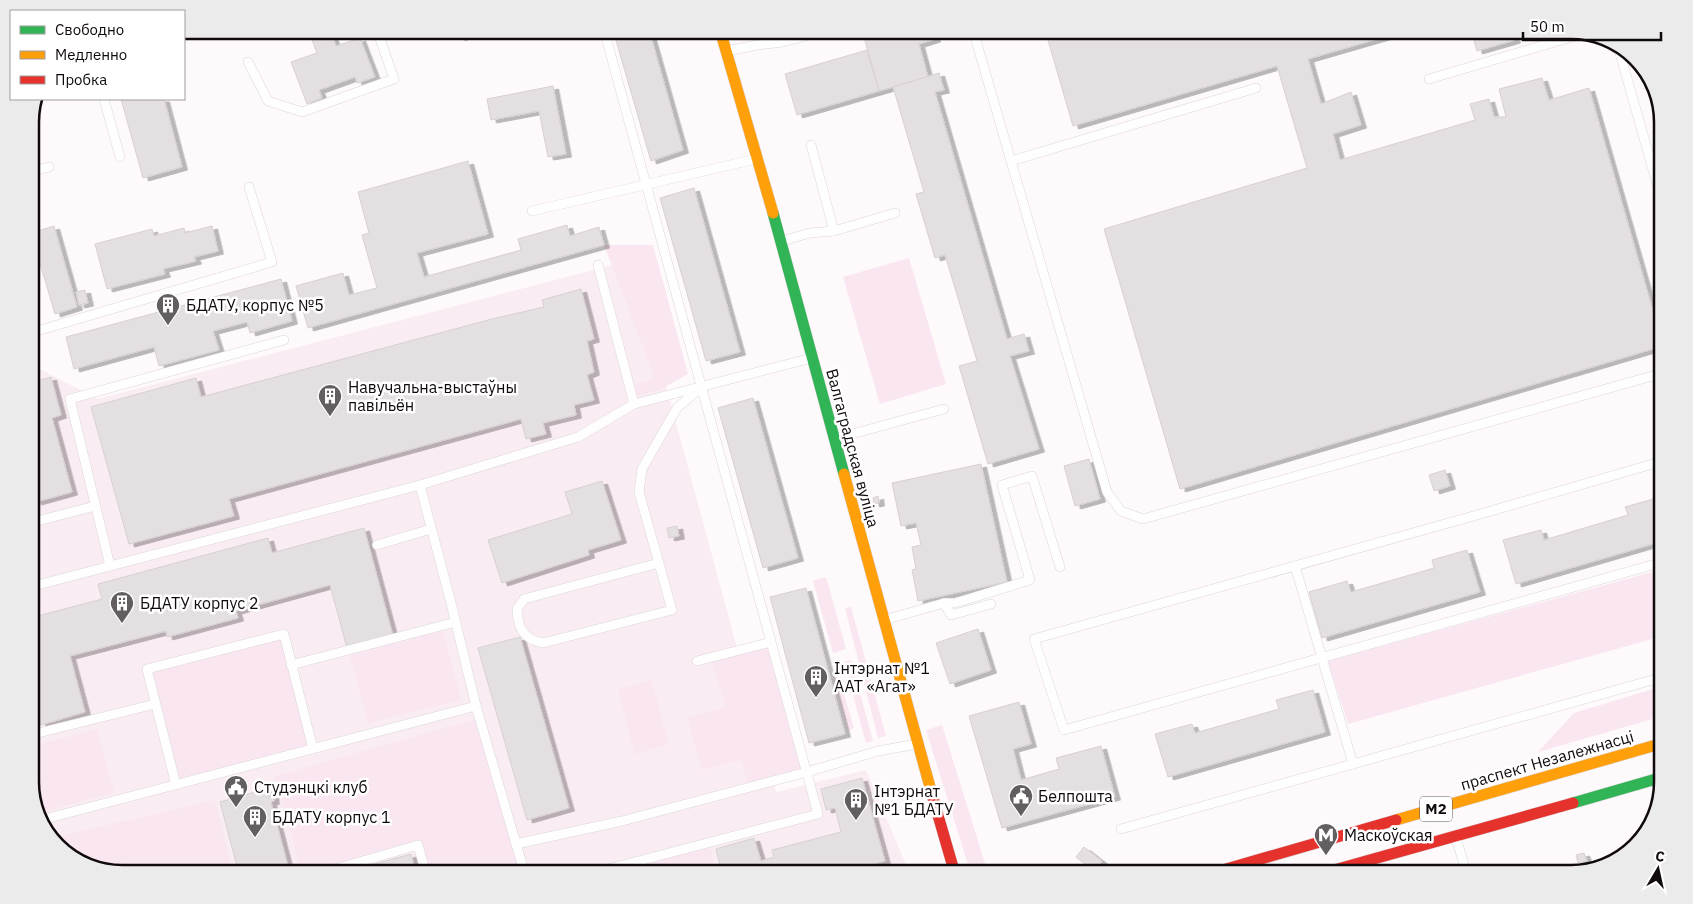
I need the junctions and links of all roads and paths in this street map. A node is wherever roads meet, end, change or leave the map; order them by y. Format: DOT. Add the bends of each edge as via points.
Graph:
graph roads {
  1 [pos="380,39"];
  2 [pos="606,39"];
  3 [pos="722,39"];
  4 [pos="794,39"];
  5 [pos="976,39"];
  6 [pos="1565,39"];
  7 [pos="726,52"];
  8 [pos="1620,55"];
  9 [pos="248,62"];
  10 [pos="1429,79"];
  11 [pos="1256,88"];
  12 [pos="104,100"];
  13 [pos="811,145"];
  14 [pos="120,157"];
  15 [pos="756,159"];
  16 [pos="1011,161"];
  17 [pos="49,167"];
  18 [pos="39,170"];
  19 [pos="1654,173"];
  20 [pos="646,185"];
  21 [pos="250,187"];
  22 [pos="532,212"];
  23 [pos="895,212"];
  24 [pos="834,231"];
  25 [pos="781,242"];
  26 [pos="598,265"];
  27 [pos="39,330"];
  28 [pos="284,340"];
  29 [pos="812,358"];
  30 [pos="1654,376"];
  31 [pos="701,387"];
  32 [pos="634,404"];
  33 [pos="944,408"];
  34 [pos="834,439"];
  35 [pos="1654,464"];
  36 [pos="420,485"];
  37 [pos="95,506"];
  38 [pos="39,521"];
  39 [pos="432,529"];
  40 [pos="376,545"];
  41 [pos="659,563"];
  42 [pos="1654,565"];
  43 [pos="110,566"];
  44 [pos="1294,566"];
  45 [pos="1060,567"];
  46 [pos="39,585"];
  47 [pos="944,603"];
  48 [pos="991,604"];
  49 [pos="884,621"];
  50 [pos="456,622"];
  51 [pos="771,642"];
  52 [pos="1321,658"];
  53 [pos="697,661"];
  54 [pos="292,666"];
  55 [pos="1654,680"];
  56 [pos="155,704"];
  57 [pos="476,706"];
  58 [pos="39,733"];
  59 [pos="917,744"];
  60 [pos="1654,746"];
  61 [pos="313,749"];
  62 [pos="1353,764"];
  63 [pos="807,772"];
  64 [pos="1654,782"];
  65 [pos="176,784"];
  66 [pos="47,818"];
  67 [pos="1121,829"];
  68 [pos="1456,835"];
  69 [pos="516,844"];
  70 [pos="349,865"];
  71 [pos="424,865"];
  72 [pos="523,865"];
  73 [pos="623,865"];
  74 [pos="952,865"];
  75 [pos="1240,865"];
  76 [pos="1351,865"];
  77 [pos="1464,865"];
  1 -- 9 [label="lane" via="394,79 302,112 268,101"];
  2 -- 20 [label="lane"];
  3 -- 7 [label="main road, Валгаградская вуліца"];
  4 -- 7 [label="lane"];
  5 -- 16 [label="lane"];
  6 -- 10 [label="lane"];
  7 -- 15 [label="main road, Валгаградская вуліца"];
  8 -- 19 [label="lane"];
  11 -- 16 [label="lane"];
  12 -- 14 [label="lane"];
  13 -- 24 [label="lane"];
  15 -- 20 [label="lane"];
  15 -- 25 [label="main road, Валгаградская вуліца"];
  16 -- 30 [label="lane" via="1107,492 1121,511 1143,518"];
  17 -- 18 [label="lane"];
  20 -- 22 [label="lane"];
  20 -- 31 [label="lane"];
  21 -- 27 [label="lane" via="272,262"];
  23 -- 24 [label="lane"];
  24 -- 25 [label="lane" via="810,233"];
  25 -- 29 [label="main road, Валгаградская вуліца"];
  26 -- 32 [label="lane"];
  28 -- 37 [label="lane" via="70,399"];
  29 -- 31 [label="lane"];
  29 -- 34 [label="main road, Валгаградская вуліца"];
  31 -- 32 [label="lane"];
  31 -- 41 [label="lane" via="677,408 642,469 639,492"];
  31 -- 51 [label="lane"];
  32 -- 36 [label="lane" via="578,437"];
  33 -- 34 [label="lane"];
  34 -- 49 [label="main road, Валгаградская вуліца"];
  35 -- 44 [label="lane"];
  36 -- 39 [label="lane"];
  36 -- 43 [label="lane"];
  37 -- 38 [label="lane"];
  37 -- 43 [label="lane"];
  39 -- 40 [label="lane"];
  39 -- 50 [label="lane"];
  41 -- 41 [label="lane" via="672,610 543,643 533,641 517,622 517,608 524,599"];
  42 -- 52 [label="lane"];
  43 -- 46 [label="lane"];
  44 -- 52 [label="lane"];
  44 -- 52 [label="lane" via="1034,638 1064,730"];
  45 -- 47 [label="lane" via="1032,476 1002,485 1030,580 955,603"];
  47 -- 48 [label="lane" via="951,615"];
  47 -- 49 [label="lane"];
  49 -- 59 [label="main road, Валгаградская вуліца"];
  50 -- 54 [label="lane"];
  50 -- 57 [label="lane"];
  51 -- 53 [label="lane"];
  51 -- 63 [label="lane"];
  52 -- 62 [label="lane"];
  54 -- 56 [label="lane" via="284,634 147,669"];
  54 -- 61 [label="lane"];
  55 -- 62 [label="lane"];
  56 -- 58 [label="lane"];
  56 -- 65 [label="lane"];
  57 -- 61 [label="lane"];
  57 -- 69 [label="lane"];
  59 -- 63 [label="lane" via="878,751"];
  59 -- 74 [label="main road, Валгаградская вуліца"];
  60 -- 75 [label="main road, праспект Незалежнасці / М2"];
  61 -- 65 [label="lane"];
  62 -- 67 [label="lane"];
  63 -- 69 [label="lane" via="622,822"];
  63 -- 73 [label="lane" via="818,814"];
  64 -- 68 [label="main road, М2"];
  65 -- 66 [label="lane"];
  68 -- 76 [label="main road, М2"];
  68 -- 77 [label="lane"];
  69 -- 72 [label="lane"];
  70 -- 71 [label="lane" via="418,845"];
}
